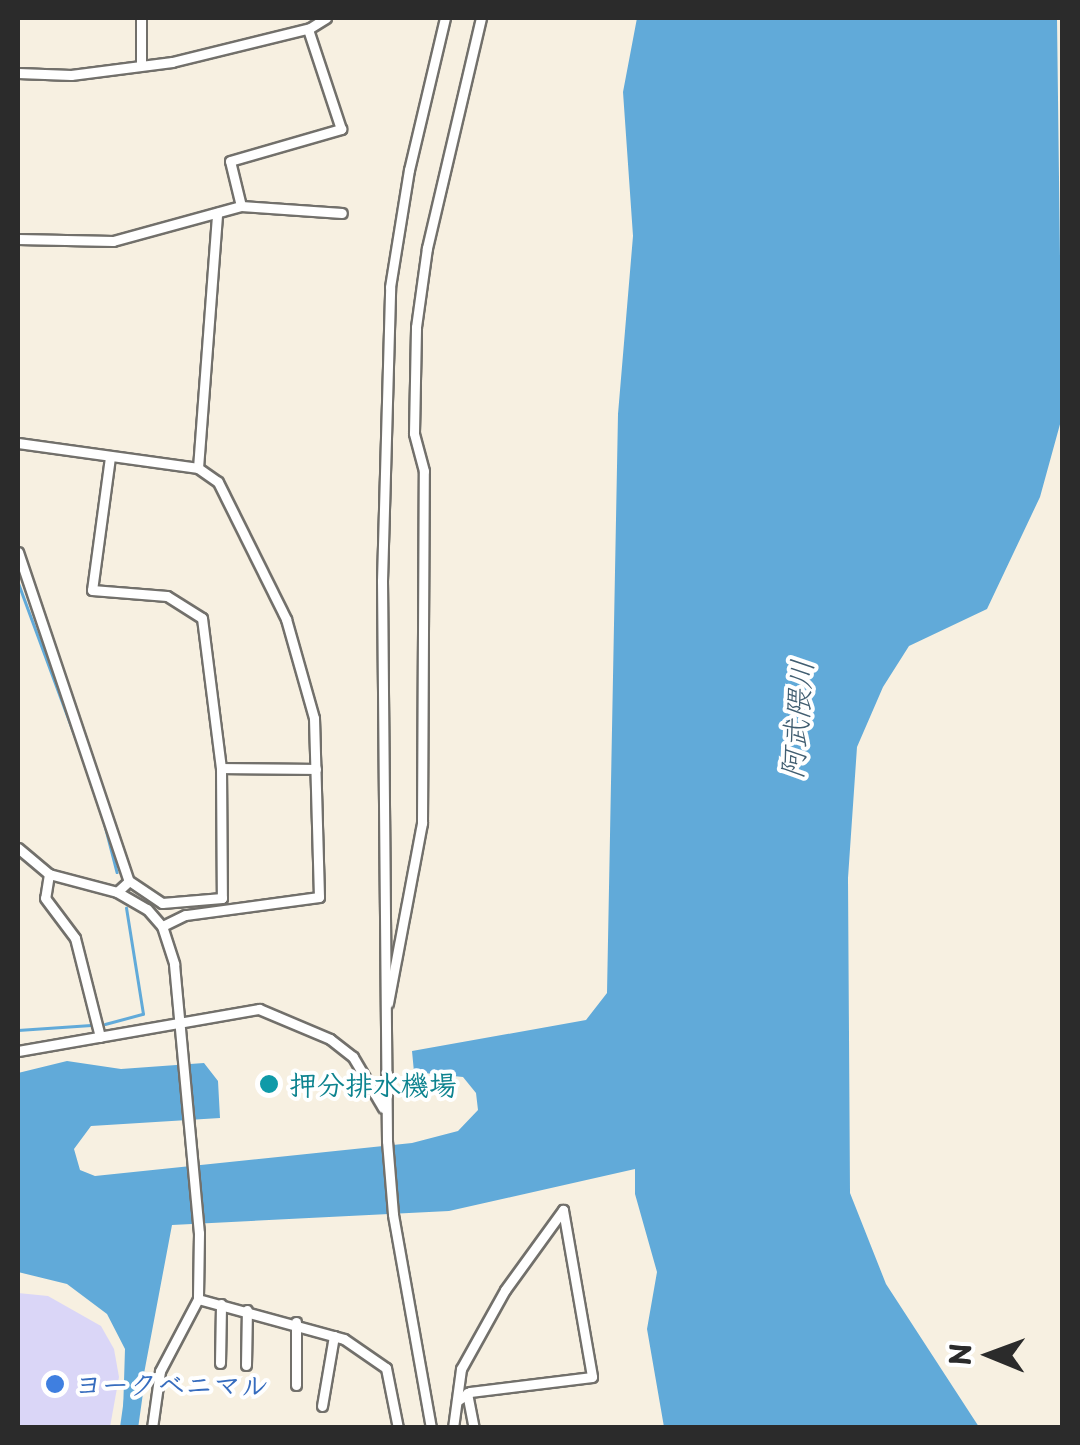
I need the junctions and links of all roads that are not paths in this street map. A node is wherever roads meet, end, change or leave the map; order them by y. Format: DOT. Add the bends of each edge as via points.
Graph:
graph roads {
  1 [pos="141,18"];
  2 [pos="326,18"];
  3 [pos="445,18"];
  4 [pos="481,18"];
  5 [pos="308,29"];
  6 [pos="141,64"];
  7 [pos="18,72"];
  8 [pos="241,206"];
  9 [pos="217,212"];
  10 [pos="342,214"];
  11 [pos="18,239"];
  12 [pos="18,443"];
  13 [pos="110,457"];
  14 [pos="198,468"];
  15 [pos="18,552"];
  16 [pos="221,768"];
  17 [pos="316,769"];
  18 [pos="18,848"];
  19 [pos="49,874"];
  20 [pos="130,881"];
  21 [pos="118,892"];
  22 [pos="162,926"];
  23 [pos="180,1023"];
  24 [pos="384,1031"];
  25 [pos="100,1037"];
  26 [pos="18,1051"];
  27 [pos="386,1116"];
  28 [pos="198,1299"];
  29 [pos="221,1304"];
  30 [pos="246,1310"];
  31 [pos="296,1322"];
  32 [pos="334,1336"];
  33 [pos="220,1363"];
  34 [pos="246,1365"];
  35 [pos="296,1384"];
  36 [pos="467,1393"];
  37 [pos="457,1401"];
  38 [pos="322,1406"];
  39 [pos="152,1428"];
  40 [pos="398,1428"];
  41 [pos="431,1428"];
  42 [pos="453,1428"];
  43 [pos="474,1428"];
  1 -- 6 [label="street"];
  2 -- 5 [label="street"];
  3 -- 24 [label="street" via="408,170 390,288 382,600"];
  4 -- 24 [label="street" via="431,228 416,327 414,433 424,471 422,823"];
  5 -- 6 [label="street"];
  5 -- 8 [label="street" via="340,129 230,161"];
  6 -- 7 [label="street" via="71,75"];
  8 -- 9 [label="street"];
  8 -- 10 [label="street"];
  9 -- 11 [label="street" via="114,240"];
  9 -- 14 [label="street"];
  12 -- 13 [label="street"];
  13 -- 14 [label="street"];
  13 -- 16 [label="street" via="92,590 167,596 202,618"];
  14 -- 17 [label="street" via="218,482 286,619 314,718"];
  15 -- 20 [label="street"];
  16 -- 17 [label="street"];
  16 -- 20 [label="street" via="222,898 162,903"];
  17 -- 22 [label="street" via="320,897 185,915"];
  18 -- 19 [label="street"];
  19 -- 21 [label="street"];
  19 -- 25 [label="street" via="45,898 75,938"];
  20 -- 21 [label="street"];
  21 -- 22 [label="street"];
  22 -- 23 [label="street"];
  23 -- 25 [label="street"];
  23 -- 27 [label="street" via="259,1009 299,1023 353,1057"];
  23 -- 28 [label="street" via="199,1233"];
  24 -- 27 [label="street"];
  25 -- 26 [label="street"];
  27 -- 41 [label="street" via="394,1214"];
  28 -- 29 [label="street"];
  28 -- 39 [label="street" via="160,1371"];
  29 -- 30 [label="street"];
  29 -- 33 [label="street"];
  30 -- 31 [label="street"];
  30 -- 34 [label="street"];
  31 -- 32 [label="street"];
  31 -- 35 [label="street"];
  32 -- 38 [label="street"];
  32 -- 40 [label="street" via="386,1368"];
  36 -- 37 [label="street"];
  36 -- 37 [label="street" via="592,1377 563,1210 461,1369"];
  36 -- 43 [label="street"];
  37 -- 42 [label="street"];
}
